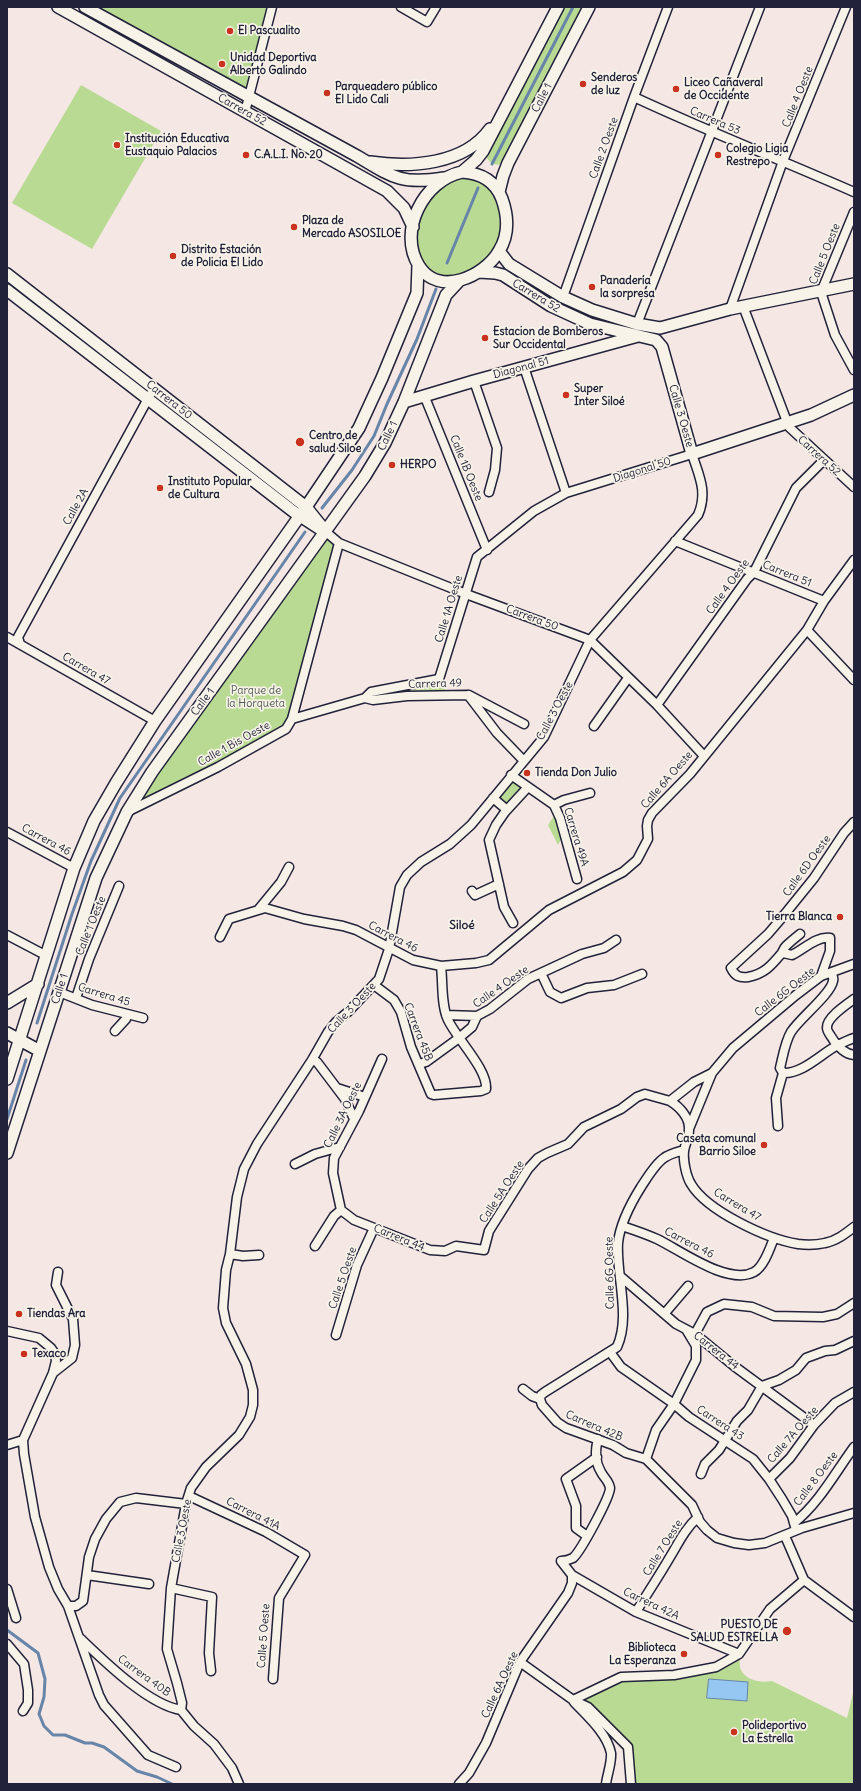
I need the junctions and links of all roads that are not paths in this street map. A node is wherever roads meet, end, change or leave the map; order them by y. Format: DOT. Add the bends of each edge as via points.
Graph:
graph roads {
  1 [pos="58,7"];
  2 [pos="85,7"];
  3 [pos="272,7"];
  4 [pos="401,7"];
  5 [pos="436,7"];
  6 [pos="558,7"];
  7 [pos="589,7"];
  8 [pos="668,7"];
  9 [pos="760,7"];
  10 [pos="846,7"];
  11 [pos="249,97"];
  12 [pos="634,97"];
  13 [pos="505,108"];
  14 [pos="245,112"];
  15 [pos="710,132"];
  16 [pos="365,161"];
  17 [pos="783,161"];
  18 [pos="462,172"];
  19 [pos="444,178"];
  20 [pos="499,192"];
  21 [pos="854,192"];
  22 [pos="854,212"];
  23 [pos="412,227"];
  24 [pos="499,251"];
  25 [pos="418,265"];
  26 [pos="479,272"];
  27 [pos="7,274"];
  28 [pos="531,277"];
  29 [pos="459,281"];
  30 [pos="854,284"];
  31 [pos="523,288"];
  32 [pos="7,290"];
  33 [pos="821,292"];
  34 [pos="563,297"];
  35 [pos="743,306"];
  36 [pos="730,309"];
  37 [pos="637,324"];
  38 [pos="639,336"];
  39 [pos="524,367"];
  40 [pos="854,370"];
  41 [pos="474,381"];
  42 [pos="153,388"];
  43 [pos="424,395"];
  44 [pos="854,395"];
  45 [pos="147,400"];
  46 [pos="404,402"];
  47 [pos="786,422"];
  48 [pos="692,454"];
  49 [pos="824,460"];
  50 [pos="854,487"];
  51 [pos="489,492"];
  52 [pos="566,494"];
  53 [pos="306,507"];
  54 [pos="299,516"];
  55 [pos="326,532"];
  56 [pos="675,541"];
  57 [pos="339,543"];
  58 [pos="486,550"];
  59 [pos="854,560"];
  60 [pos="754,572"];
  61 [pos="466,594"];
  62 [pos="824,601"];
  63 [pos="807,630"];
  64 [pos="14,639"];
  65 [pos="590,640"];
  66 [pos="628,678"];
  67 [pos="438,679"];
  68 [pos="854,680"];
  69 [pos="468,695"];
  70 [pos="365,698"];
  71 [pos="657,705"];
  72 [pos="292,719"];
  73 [pos="155,721"];
  74 [pos="524,724"];
  75 [pos="594,726"];
  76 [pos="704,756"];
  77 [pos="523,760"];
  78 [pos="512,775"];
  79 [pos="528,787"];
  80 [pos="590,793"];
  81 [pos="493,798"];
  82 [pos="554,805"];
  83 [pos="507,810"];
  84 [pos="127,812"];
  85 [pos="854,822"];
  86 [pos="7,832"];
  87 [pos="289,867"];
  88 [pos="74,868"];
  89 [pos="577,879"];
  90 [pos="499,884"];
  91 [pos="119,886"];
  92 [pos="472,891"];
  93 [pos="258,910"];
  94 [pos="513,923"];
  95 [pos="800,934"];
  96 [pos="7,935"];
  97 [pos="220,937"];
  98 [pos="616,940"];
  99 [pos="389,949"];
  100 [pos="783,953"];
  101 [pos="47,956"];
  102 [pos="854,964"];
  103 [pos="441,966"];
  104 [pos="541,973"];
  105 [pos="831,973"];
  106 [pos="642,974"];
  107 [pos="821,976"];
  108 [pos="38,984"];
  109 [pos="374,985"];
  110 [pos="58,992"];
  111 [pos="76,998"];
  112 [pos="854,998"];
  113 [pos="7,1003"];
  114 [pos="127,1014"];
  115 [pos="446,1015"];
  116 [pos="477,1016"];
  117 [pos="143,1018"];
  118 [pos="116,1031"];
  119 [pos="7,1033"];
  120 [pos="460,1038"];
  121 [pos="854,1038"];
  122 [pos="20,1040"];
  123 [pos="838,1045"];
  124 [pos="40,1051"];
  125 [pos="854,1055"];
  126 [pos="382,1059"];
  127 [pos="312,1060"];
  128 [pos="419,1064"];
  129 [pos="712,1073"];
  130 [pos="783,1073"];
  131 [pos="7,1079"];
  132 [pos="337,1088"];
  133 [pos="365,1097"];
  134 [pos="670,1101"];
  135 [pos="354,1119"];
  136 [pos="778,1126"];
  137 [pos="689,1129"];
  138 [pos="340,1147"];
  139 [pos="684,1150"];
  140 [pos="7,1153"];
  141 [pos="295,1164"];
  142 [pos="341,1210"];
  143 [pos="622,1226"];
  144 [pos="854,1227"];
  145 [pos="374,1228"];
  146 [pos="774,1238"];
  147 [pos="316,1246"];
  148 [pos="484,1250"];
  149 [pos="230,1254"];
  150 [pos="258,1255"];
  151 [pos="58,1272"];
  152 [pos="620,1276"];
  153 [pos="688,1286"];
  154 [pos="854,1303"];
  155 [pos="665,1314"];
  156 [pos="7,1331"];
  157 [pos="687,1331"];
  158 [pos="696,1334"];
  159 [pos="336,1335"];
  160 [pos="854,1340"];
  161 [pos="610,1352"];
  162 [pos="53,1373"];
  163 [pos="762,1386"];
  164 [pos="523,1389"];
  165 [pos="854,1392"];
  166 [pos="540,1399"];
  167 [pos="674,1404"];
  168 [pos="814,1425"];
  169 [pos="598,1439"];
  170 [pos="22,1440"];
  171 [pos="725,1440"];
  172 [pos="7,1445"];
  173 [pos="854,1447"];
  174 [pos="597,1457"];
  175 [pos="646,1459"];
  176 [pos="701,1474"];
  177 [pos="769,1479"];
  178 [pos="187,1500"];
  179 [pos="854,1513"];
  180 [pos="698,1517"];
  181 [pos="795,1527"];
  182 [pos="587,1536"];
  183 [pos="785,1536"];
  184 [pos="305,1555"];
  185 [pos="88,1575"];
  186 [pos="572,1575"];
  187 [pos="804,1580"];
  188 [pos="149,1584"];
  189 [pos="171,1588"];
  190 [pos="7,1589"];
  191 [pos="68,1606"];
  192 [pos="636,1612"];
  193 [pos="854,1617"];
  194 [pos="16,1618"];
  195 [pos="81,1639"];
  196 [pos="7,1644"];
  197 [pos="739,1654"];
  198 [pos="520,1662"];
  199 [pos="211,1671"];
  200 [pos="273,1679"];
  201 [pos="573,1700"];
  202 [pos="181,1710"];
  203 [pos="23,1711"];
  204 [pos="176,1767"];
  205 [pos="239,1784"];
  206 [pos="459,1784"];
  207 [pos="606,1784"];
  208 [pos="631,1784"];
  1 -- 14 [label="main road, Carrera 52"];
  2 -- 11 [label="main road, Carrera 52"];
  3 -- 11 [label="street"];
  4 -- 5 [label="street" via="427,22"];
  6 -- 13 [label="main road"];
  7 -- 20 [label="main road, Calle 1" via="508,163"];
  8 -- 12 [label="street, Calle 2 Oeste"];
  9 -- 15 [label="street"];
  10 -- 17 [label="street, Calle 4 Oeste"];
  11 -- 14 [label="street"];
  11 -- 16 [label="main road, Carrera 52"];
  12 -- 15 [label="street, Carrera 53"];
  12 -- 34 [label="street, Calle 2 Oeste"];
  13 -- 16 [label="main road" via="483,138 442,159 423,164 403,165"];
  13 -- 18 [label="main road" via="483,151"];
  14 -- 23 [label="main road, Carrera 52" via="387,191 404,208"];
  15 -- 17 [label="street, Carrera 53"];
  15 -- 37 [label="street"];
  16 -- 19 [label="main road, Carrera 52" via="382,172 402,180 423,182"];
  17 -- 21 [label="street, Carrera 53"];
  17 -- 36 [label="street, Calle 4 Oeste"];
  18 -- 19 [label="main road"];
  18 -- 20 [label="main road" via="483,176"];
  19 -- 23 [label="main road" via="423,199"];
  20 -- 24 [label="main road" via="507,227"];
  22 -- 33 [label="street, Calle 5 Oeste"];
  23 -- 25 [label="main road" via="412,246"];
  24 -- 26 [label="main road" via="491,263"];
  24 -- 28 [label="main road, Carrera 52" via="509,264"];
  25 -- 29 [label="main road" via="423,272 436,280"];
  25 -- 53 [label="main road, Calle 1" via="417,293 361,425"];
  26 -- 29 [label="main road"];
  26 -- 31 [label="main road, Carrera 52" via="495,272"];
  27 -- 42 [label="main road, Carrera 50"];
  28 -- 31 [label="main road"];
  28 -- 34 [label="main road, Carrera 52"];
  29 -- 46 [label="main road, Calle 1" via="446,294"];
  30 -- 33 [label="main road"];
  31 -- 38 [label="main road, Carrera 52" via="551,306 590,324"];
  32 -- 45 [label="main road, Carrera 50"];
  33 -- 35 [label="main road"];
  33 -- 40 [label="street, Calle 5 Oeste" via="835,335"];
  34 -- 37 [label="main road, Carrera 52" via="592,310"];
  35 -- 36 [label="main road"];
  35 -- 47 [label="street"];
  36 -- 37 [label="main road" via="660,328"];
  38 -- 39 [label="main road, Diagonal 51"];
  38 -- 48 [label="main road, Calle 3 Oeste" via="656,340 662,347"];
  39 -- 41 [label="main road, Diagonal 51"];
  39 -- 52 [label="street"];
  41 -- 43 [label="main road, Diagonal 51"];
  41 -- 51 [label="street" via="497,448"];
  42 -- 45 [label="street, Calle 2A"];
  42 -- 53 [label="main road, Carrera 50"];
  43 -- 46 [label="main road, Diagonal 51"];
  43 -- 58 [label="street, Calle 1B Oeste"];
  44 -- 47 [label="main road, Diagonal 50" via="811,415"];
  45 -- 54 [label="main road, Carrera 50"];
  45 -- 64 [label="street, Calle 2A"];
  46 -- 55 [label="main road, Calle 1" via="386,443"];
  47 -- 48 [label="main road, Diagonal 50"];
  47 -- 49 [label="street, Carrera 52" via="794,433"];
  48 -- 52 [label="street, Diagonal 50"];
  48 -- 56 [label="street, Calle 3 Oeste" via="701,482 703,504 698,515"];
  49 -- 50 [label="street, Carrera 52"];
  49 -- 60 [label="street, Calle 4 Oeste" via="796,488"];
  52 -- 58 [label="street, Diagonal 50" via="534,511"];
  53 -- 54 [label="main road, Calle 1"];
  53 -- 55 [label="main road, Carrera 50"];
  54 -- 55 [label="main road, Carrera 50"];
  54 -- 73 [label="main road, Calle 1"];
  55 -- 57 [label="street, Carrera 50"];
  55 -- 84 [label="main road, Calle 1" via="152,772"];
  56 -- 60 [label="street, Carrera 51"];
  56 -- 65 [label="street, Calle 3 Oeste"];
  57 -- 61 [label="street, Carrera 50"];
  57 -- 72 [label="street"];
  58 -- 61 [label="street, Calle 1A Oeste" via="475,561"];
  59 -- 62 [label="street, Calle 6A Oeste"];
  60 -- 62 [label="street, Carrera 51"];
  60 -- 71 [label="street, Calle 4 Oeste"];
  61 -- 65 [label="street, Carrera 50"];
  61 -- 67 [label="street, Calle 1A Oeste"];
  62 -- 63 [label="street, Calle 6A Oeste"];
  63 -- 68 [label="street"];
  63 -- 76 [label="street, Calle 6A Oeste"];
  64 -- 73 [label="street, Carrera 47"];
  65 -- 66 [label="street, Carrera 50"];
  65 -- 77 [label="street, Calle 3 Oeste" via="544,737"];
  66 -- 71 [label="street, Carrera 50"];
  66 -- 75 [label="street"];
  67 -- 70 [label="street, Carrera 49" via="371,692"];
  69 -- 70 [label="street, Carrera 49" via="406,696 373,700"];
  69 -- 74 [label="street"];
  69 -- 77 [label="street, Carrera 49" via="497,733"];
  70 -- 72 [label="street, Carrera 49"];
  71 -- 76 [label="street, Carrera 50"];
  72 -- 84 [label="street, Calle 1 Bis Oeste" via="286,728 218,767"];
  73 -- 88 [label="main road, Calle 1" via="98,815"];
  76 -- 103 [label="street, Calle 6A Oeste" via="652,813 647,826 648,839 642,853 623,872 549,910 489,960"];
  77 -- 78 [label="street, Calle 3 Oeste"];
  78 -- 79 [label="street, Carrera 49A"];
  78 -- 81 [label="street, Calle 3 Oeste"];
  79 -- 82 [label="street, Carrera 49A"];
  79 -- 83 [label="street"];
  80 -- 82 [label="street"];
  81 -- 83 [label="street"];
  81 -- 99 [label="street, Calle 3 Oeste" via="471,825 450,844 421,862 407,875 400,887"];
  82 -- 89 [label="street, Carrera 49A"];
  83 -- 90 [label="street" via="489,840"];
  84 -- 110 [label="main road, Calle 1" via="96,878"];
  85 -- 100 [label="street, Calle 6D Oeste" via="780,920 730,968 738,977 757,975 766,971"];
  86 -- 88 [label="street, Carrera 46"];
  87 -- 93 [label="street" via="281,882"];
  88 -- 101 [label="main road, Calle 1"];
  90 -- 92 [label="street" via="475,895"];
  90 -- 94 [label="street" via="504,907"];
  91 -- 111 [label="street, Calle 1 Oeste"];
  93 -- 97 [label="street, Carrera 46" via="229,919"];
  93 -- 99 [label="street, Carrera 46" via="265,908 343,926 356,930"];
  95 -- 100 [label="street" via="784,947"];
  96 -- 101 [label="street"];
  98 -- 104 [label="street, Calle 4 Oeste" via="604,948 582,954"];
  99 -- 103 [label="street, Carrera 46" via="413,960"];
  99 -- 109 [label="street, Calle 3 Oeste" via="379,979"];
  100 -- 107 [label="street" via="792,955 808,944 824,937 830,938 830,952"];
  101 -- 108 [label="main road, Calle 1"];
  102 -- 105 [label="street, Calle 6G Oeste"];
  103 -- 115 [label="street"];
  104 -- 106 [label="street" via="550,992 561,998 587,988 614,985"];
  104 -- 116 [label="street, Calle 4 Oeste" via="528,979"];
  105 -- 107 [label="street, Calle 6G Oeste"];
  105 -- 130 [label="street" via="834,981 830,990 795,1026 787,1041 780,1068"];
  107 -- 129 [label="street, Calle 6G Oeste" via="733,1048"];
  108 -- 113 [label="main road"];
  108 -- 122 [label="main road, Calle 1"];
  109 -- 127 [label="street, Calle 3 Oeste" via="336,1022"];
  109 -- 128 [label="street, Carrera 45B" via="394,1000 401,1012"];
  110 -- 111 [label="street, Carrera 45"];
  110 -- 124 [label="main road, Calle 1"];
  111 -- 114 [label="street, Carrera 45"];
  112 -- 123 [label="street" via="827,1024 827,1029"];
  114 -- 117 [label="street, Carrera 45"];
  114 -- 118 [label="street"];
  115 -- 116 [label="street"];
  115 -- 120 [label="street"];
  116 -- 120 [label="street, Calle 4 Oeste" via="472,1027"];
  119 -- 122 [label="main road"];
  120 -- 128 [label="street, Calle 4 Oeste" via="426,1062"];
  120 -- 128 [label="street, Carrera 45B" via="479,1067 486,1085 482,1092 432,1095"];
  121 -- 123 [label="street"];
  122 -- 124 [label="main road"];
  122 -- 131 [label="main road, Calle 1"];
  123 -- 125 [label="street" via="844,1052"];
  123 -- 130 [label="street" via="800,1069"];
  124 -- 140 [label="main road, Calle 1"];
  126 -- 133 [label="street, Calle 3A Oeste"];
  127 -- 132 [label="street" via="317,1062"];
  127 -- 149 [label="street, Calle 3 Oeste" via="257,1144 244,1169 237,1197"];
  129 -- 134 [label="street" via="694,1082"];
  129 -- 137 [label="street, Calle 6G Oeste"];
  130 -- 136 [label="street" via="776,1098"];
  132 -- 133 [label="street"];
  132 -- 135 [label="street"];
  133 -- 135 [label="street, Calle 3A Oeste"];
  134 -- 137 [label="street" via="685,1116"];
  134 -- 148 [label="street, Calle 5A Oeste" via="645,1094 637,1097 621,1109 584,1127 568,1144 538,1158 524,1175 489,1232"];
  135 -- 138 [label="street, Calle 3A Oeste"];
  137 -- 139 [label="street, Calle 6G Oeste"];
  138 -- 141 [label="street" via="315,1154"];
  138 -- 142 [label="street, Calle 3A Oeste" via="332,1164"];
  139 -- 143 [label="street, Calle 6G Oeste" via="663,1158 636,1194"];
  139 -- 146 [label="street, Carrera 47" via="691,1183 698,1193 744,1225"];
  142 -- 145 [label="street, Carrera 44" via="354,1220"];
  142 -- 147 [label="street" via="334,1216"];
  143 -- 146 [label="street, Carrera 46" via="657,1239 703,1264 734,1275 758,1269"];
  143 -- 152 [label="street, Calle 6G Oeste" via="618,1244"];
  144 -- 146 [label="street, Carrera 47" via="835,1240 825,1243 798,1244"];
  145 -- 148 [label="street, Carrera 44" via="430,1250 445,1251 456,1246"];
  145 -- 159 [label="street, Calle 5 Oeste" via="357,1266"];
  149 -- 150 [label="street"];
  149 -- 178 [label="street, Calle 3 Oeste" via="223,1316 246,1364 253,1390 253,1405 250,1417 239,1435 206,1467 191,1488"];
  151 -- 162 [label="street" via="56,1285 72,1319 75,1345 72,1358"];
  152 -- 155 [label="street, Carrera 44"];
  152 -- 161 [label="street, Calle 6G Oeste" via="621,1338 617,1347"];
  153 -- 155 [label="street"];
  154 -- 158 [label="street" via="837,1314 823,1317 774,1316 752,1306 724,1304 707,1312"];
  155 -- 157 [label="street, Carrera 44"];
  156 -- 162 [label="street" via="39,1338 44,1342 55,1354"];
  157 -- 158 [label="street, Carrera 44"];
  157 -- 167 [label="street" via="696,1346 696,1360"];
  158 -- 163 [label="street, Carrera 44"];
  160 -- 163 [label="street" via="835,1350 806,1358 796,1370"];
  161 -- 166 [label="street, Calle 6G Oeste" via="601,1355 545,1392"];
  161 -- 167 [label="street, Carrera 43" via="622,1366"];
  162 -- 170 [label="street"];
  163 -- 168 [label="street, Carrera 44"];
  163 -- 171 [label="street" via="748,1410 737,1421"];
  164 -- 166 [label="street, Carrera 42B"];
  165 -- 168 [label="street, Calle 7A Oeste" via="835,1403"];
  166 -- 169 [label="street, Carrera 42B" via="557,1422 574,1432"];
  167 -- 171 [label="street, Carrera 43"];
  167 -- 175 [label="street" via="656,1430"];
  168 -- 177 [label="street, Calle 7A Oeste" via="790,1458"];
  169 -- 174 [label="street"];
  169 -- 175 [label="street, Carrera 42B"];
  170 -- 172 [label="street"];
  170 -- 191 [label="street, Carrera 40B" via="35,1517 49,1567"];
  171 -- 176 [label="street" via="705,1464"];
  171 -- 177 [label="street, Carrera 43" via="753,1459"];
  173 -- 181 [label="street, Calle 8 Oeste"];
  174 -- 182 [label="street" via="600,1472 608,1482 609,1492"];
  174 -- 182 [label="street" via="566,1480 576,1506 576,1528"];
  175 -- 180 [label="street" via="692,1505"];
  177 -- 181 [label="street, Carrera 43" via="792,1516"];
  178 -- 184 [label="street, Carrera 41A" via="266,1532"];
  178 -- 185 [label="street, Carrera 41A" via="136,1498 120,1502 106,1519 95,1539 89,1557"];
  178 -- 189 [label="street, Calle 3 Oeste"];
  179 -- 181 [label="street"];
  180 -- 183 [label="street" via="707,1530 717,1538 734,1543 765,1543"];
  180 -- 192 [label="street, Calle 7 Oeste" via="679,1539"];
  181 -- 183 [label="street"];
  182 -- 186 [label="street, Carrera 42A" via="572,1558 561,1561"];
  183 -- 187 [label="street"];
  184 -- 200 [label="street, Calle 5 Oeste" via="279,1598"];
  185 -- 188 [label="street"];
  185 -- 191 [label="street, Carrera 41A" via="83,1601 76,1606"];
  186 -- 192 [label="street, Carrera 42A"];
  186 -- 198 [label="street, Calle 6A Oeste" via="568,1593"];
  187 -- 193 [label="street"];
  187 -- 197 [label="street" via="770,1609"];
  189 -- 199 [label="street" via="212,1597 209,1653"];
  189 -- 202 [label="street, Calle 3 Oeste" via="167,1649 182,1703"];
  190 -- 194 [label="street"];
  191 -- 195 [label="street, Carrera 40B"];
  192 -- 197 [label="street, Carrera 42A"];
  195 -- 202 [label="street, Carrera 40B" via="130,1682 160,1703"];
  195 -- 204 [label="street, Carrera 40B" via="104,1705 148,1755"];
  196 -- 203 [label="street" via="24,1664 28,1703"];
  197 -- 201 [label="street" via="716,1667 674,1675 621,1677"];
  198 -- 201 [label="street"];
  198 -- 206 [label="street, Calle 6A Oeste" via="486,1743 469,1773"];
  201 -- 207 [label="street" via="603,1734 608,1744 611,1754"];
  201 -- 208 [label="street" via="588,1707 628,1747"];
  202 -- 205 [label="street" via="214,1744 232,1768"];
}
